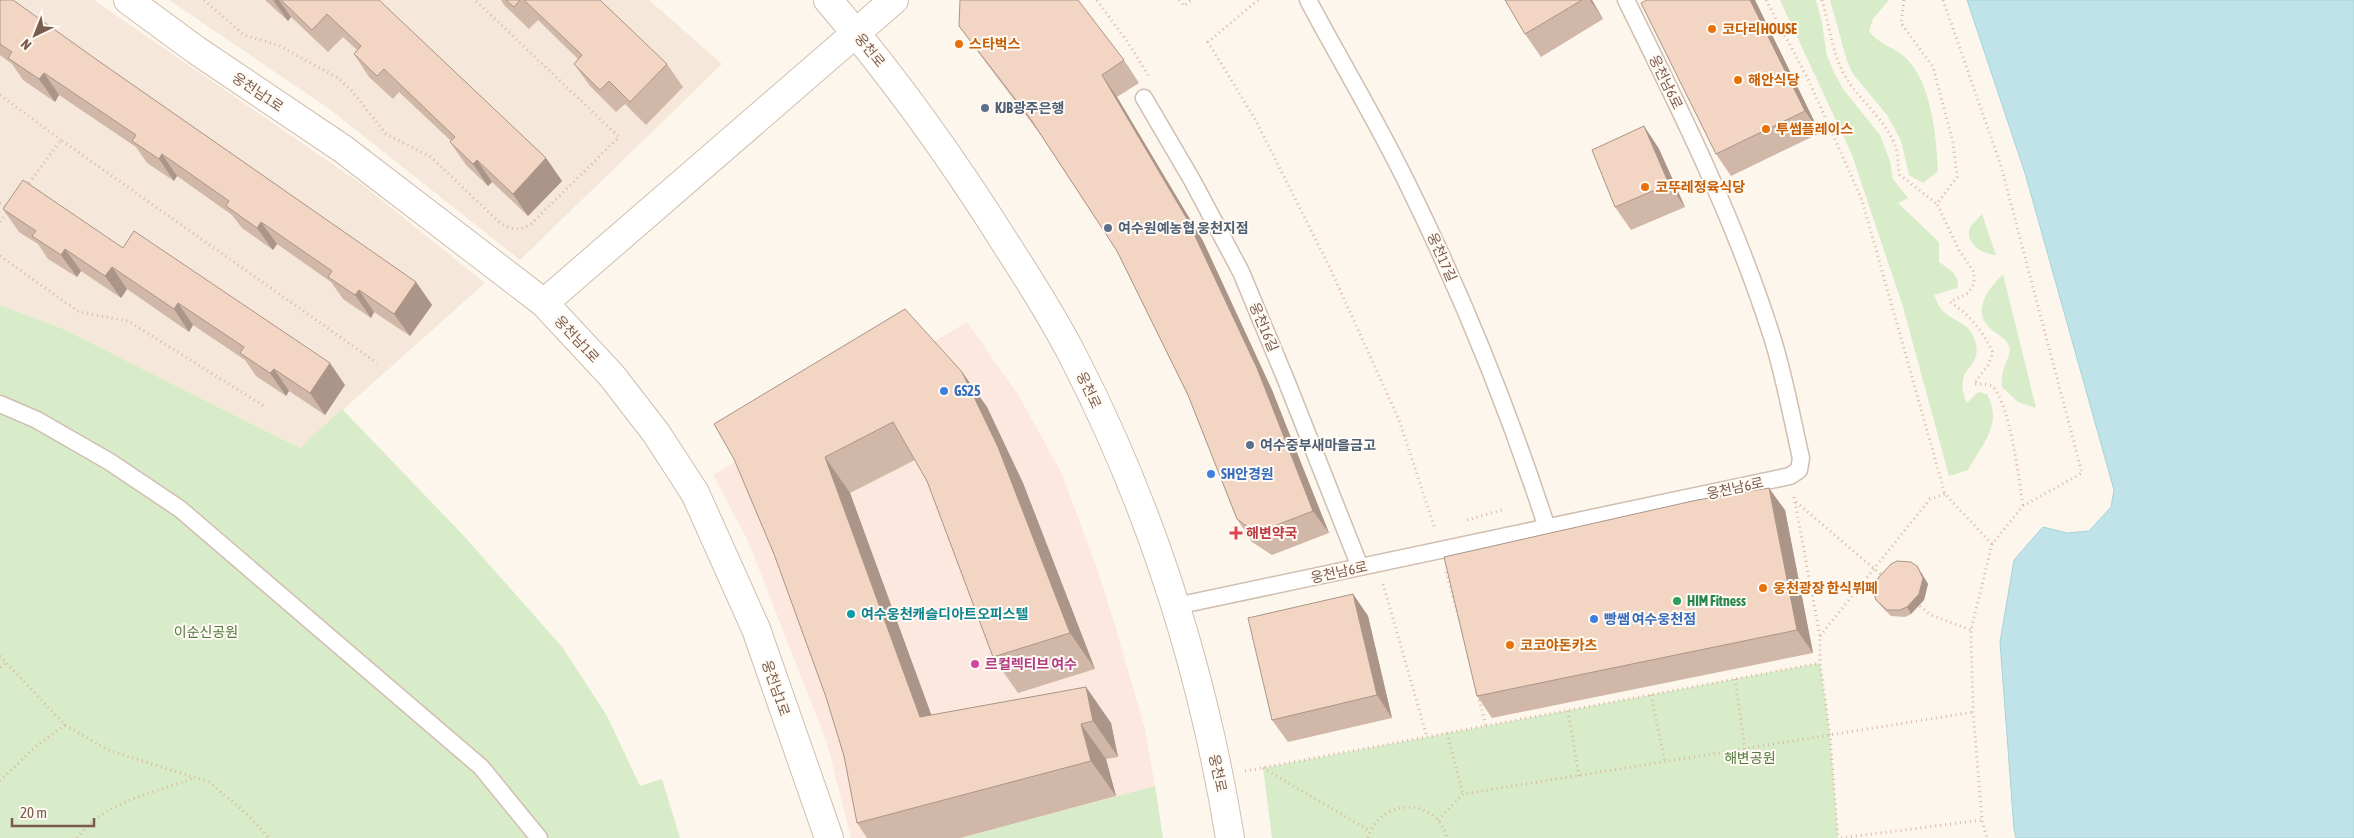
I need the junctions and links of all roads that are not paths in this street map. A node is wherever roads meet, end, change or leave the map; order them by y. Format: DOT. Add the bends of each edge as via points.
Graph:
graph roads {
  1 [pos="128,0"];
  2 [pos="828,0"];
  3 [pos="894,0"];
  4 [pos="1308,0"];
  5 [pos="1626,0"];
  6 [pos="856,32"];
  7 [pos="1144,98"];
  8 [pos="544,303"];
  9 [pos="0,404"];
  10 [pos="1547,528"];
  11 [pos="1360,567"];
  12 [pos="1176,606"];
  13 [pos="539,838"];
  14 [pos="828,838"];
  15 [pos="1230,838"];
  1 -- 8 [label="street, 웅천남1로" via="343,149"];
  2 -- 6 [label="street, 웅천로"];
  3 -- 6 [label="street"];
  4 -- 10 [label="lane, 웅천17길" via="1383,137 1438,248 1524,456"];
  5 -- 10 [label="lane, 웅천남6로" via="1727,214 1774,341 1801,458 1799,470 1790,476"];
  6 -- 8 [label="street"];
  6 -- 12 [label="street, 웅천로" via="893,78 982,204 1074,358 1113,443"];
  7 -- 11 [label="lane, 웅천16길" via="1241,272"];
  8 -- 14 [label="street, 웅천남1로" via="612,376 695,493 756,629"];
  9 -- 13 [label="lane" via="37,420 110,462 180,509 481,767"];
  10 -- 11 [label="lane, 웅천남6로"];
  11 -- 12 [label="lane, 웅천남6로"];
  12 -- 15 [label="street, 웅천로" via="1220,776"];
}
